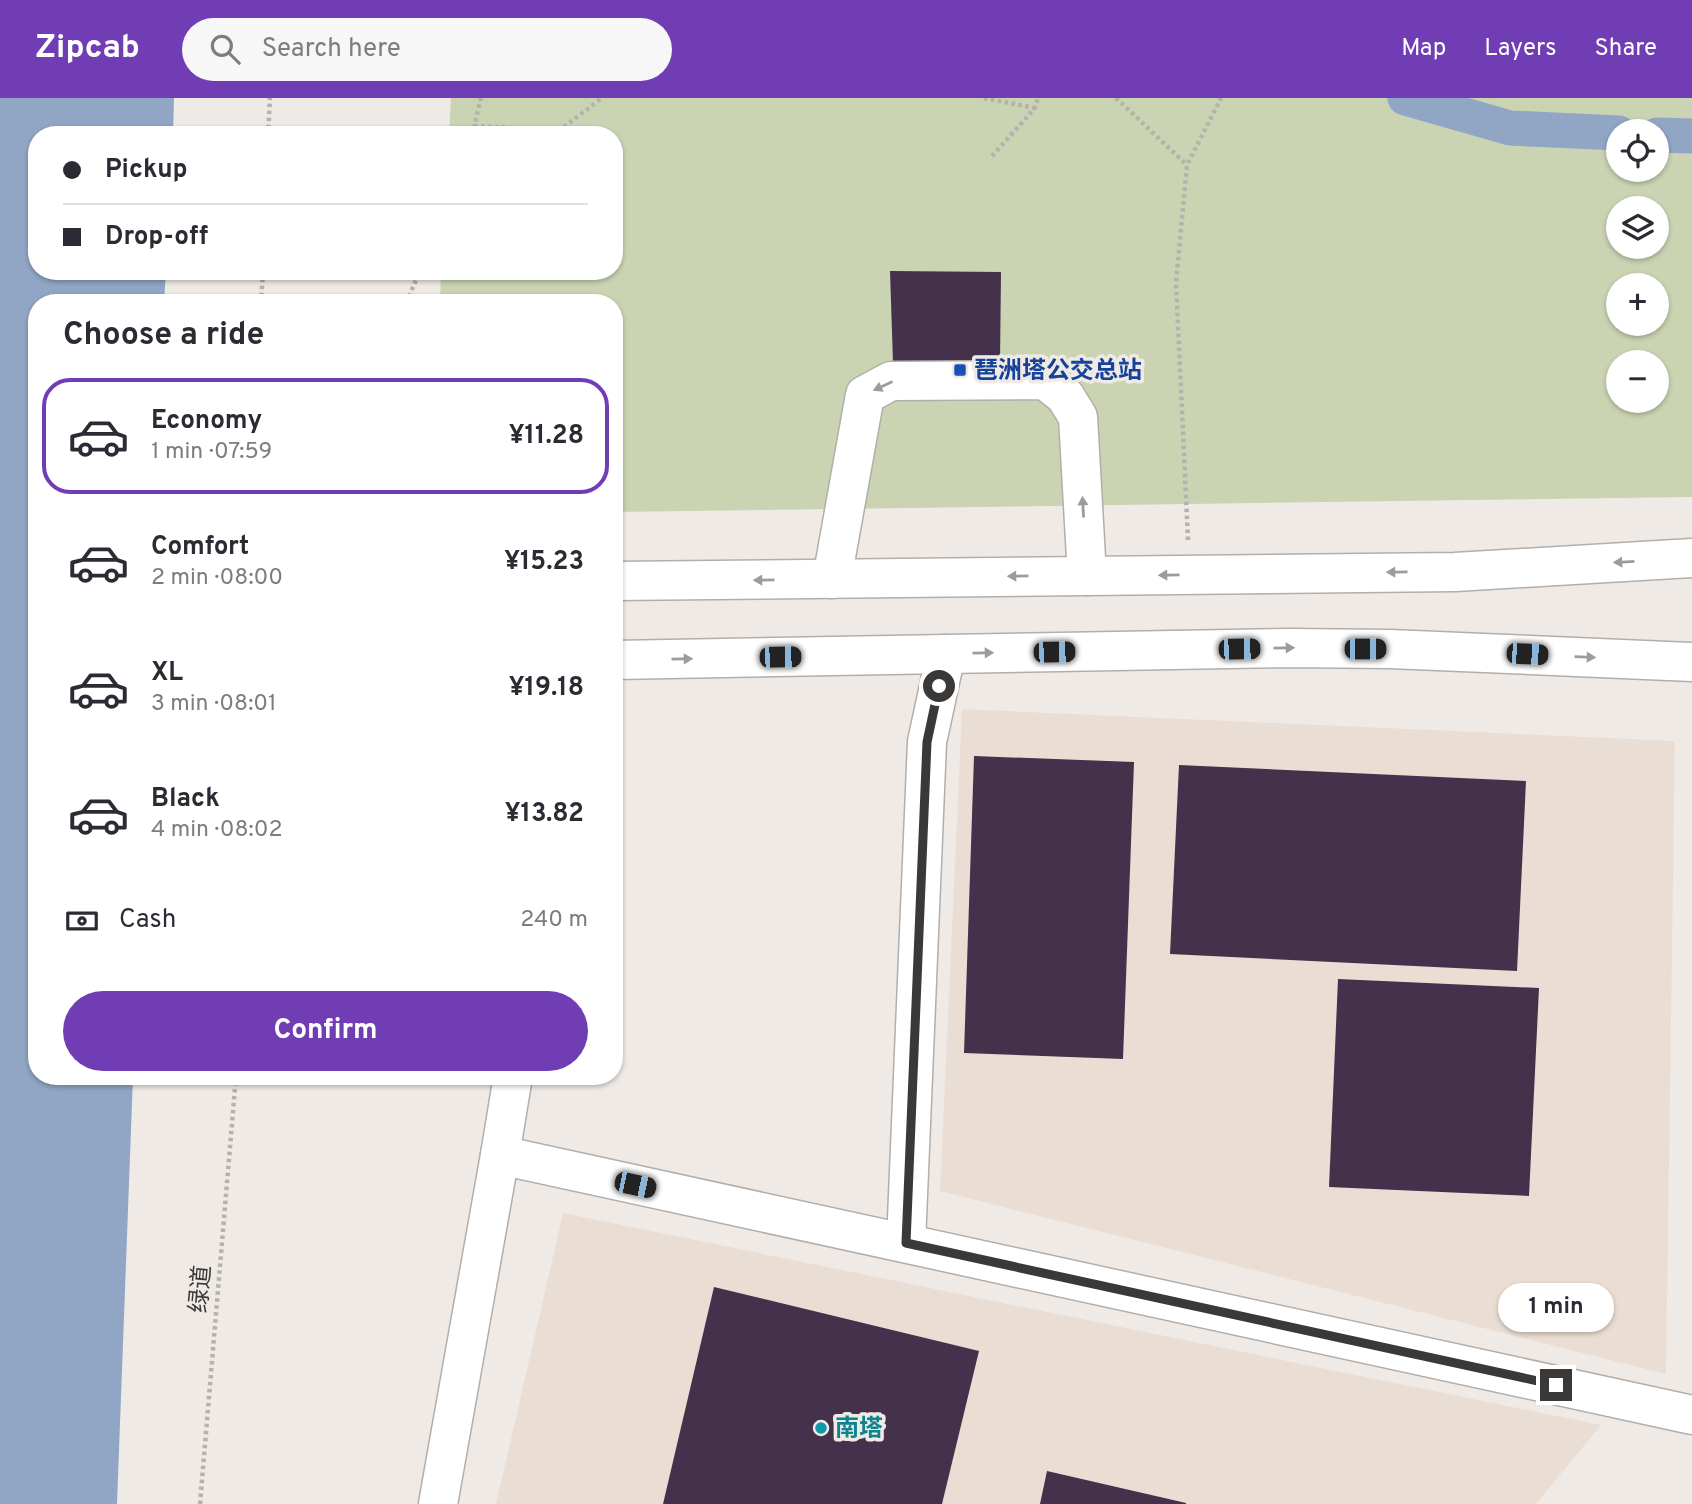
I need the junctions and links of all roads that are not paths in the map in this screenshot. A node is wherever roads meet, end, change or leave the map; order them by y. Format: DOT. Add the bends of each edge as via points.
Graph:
graph roads {
  1 [pos="1692,558"];
  2 [pos="1087,576"];
  3 [pos="832,579"];
  4 [pos="623,581"];
  5 [pos="946,654"];
  6 [pos="623,660"];
  7 [pos="1692,662"];
  8 [pos="512,1085"];
  9 [pos="500,1155"];
  10 [pos="906,1243"];
  11 [pos="1692,1415"];
  12 [pos="438,1504"];
  1 -- 2 [label="street, one-way" via="1455,572"];
  2 -- 3 [label="street, one-way"];
  2 -- 3 [label="street, one-way" via="1078,417 1065,396 1045,380 891,381 865,395"];
  3 -- 4 [label="street, one-way"];
  6 -- 5 [label="street, one-way"];
  5 -- 7 [label="street, one-way" via="1390,649"];
  5 -- 10 [label="street" via="927,742"];
  8 -- 9 [label="street"];
  9 -- 10 [label="street"];
  9 -- 12 [label="street"];
  10 -- 11 [label="street"];
}
